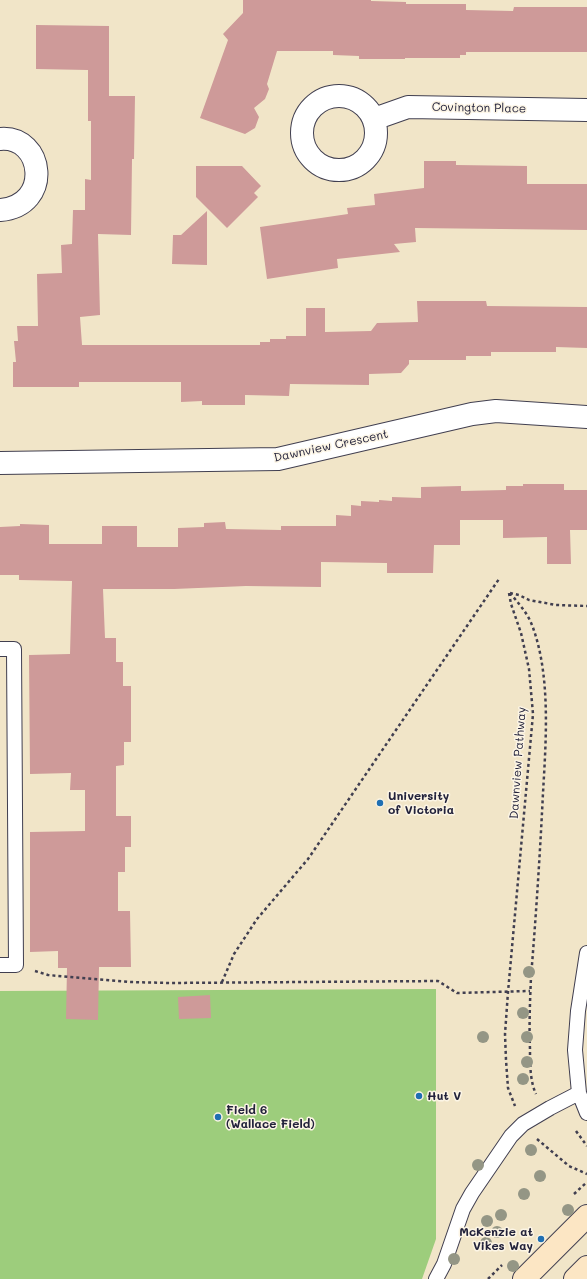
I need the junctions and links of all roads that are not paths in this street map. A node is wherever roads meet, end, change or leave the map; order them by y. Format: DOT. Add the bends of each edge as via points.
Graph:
graph roads {
  1 [pos="587,110"];
  2 [pos="374,119"];
  3 [pos="0,139"];
  4 [pos="0,210"];
  5 [pos="587,418"];
  6 [pos="0,463"];
  7 [pos="0,649"];
  8 [pos="587,953"];
  9 [pos="0,965"];
  10 [pos="579,1093"];
  11 [pos="587,1113"];
  12 [pos="587,1216"];
  13 [pos="587,1267"];
  14 [pos="436,1279"];
  15 [pos="524,1279"];
  16 [pos="575,1279"];
  1 -- 2 [label="street, Covington Place" via="408,107"];
  3 -- 4 [label="street" via="15,141 25,147 37,168 37,181 32,193 24,202 13,208"];
  5 -- 6 [label="street, Dawnview Crescent" via="496,411 472,414 278,460"];
  7 -- 9 [label="lane" via="14,649 16,965"];
  8 -- 10 [label="lane" via="578,1010 576,1050"];
  10 -- 11 [label="lane"];
  10 -- 14 [label="lane" via="523,1124 511,1136 463,1209 444,1264"];
  12 -- 15 [label="main road"];
  13 -- 16 [label="main road"];
}
